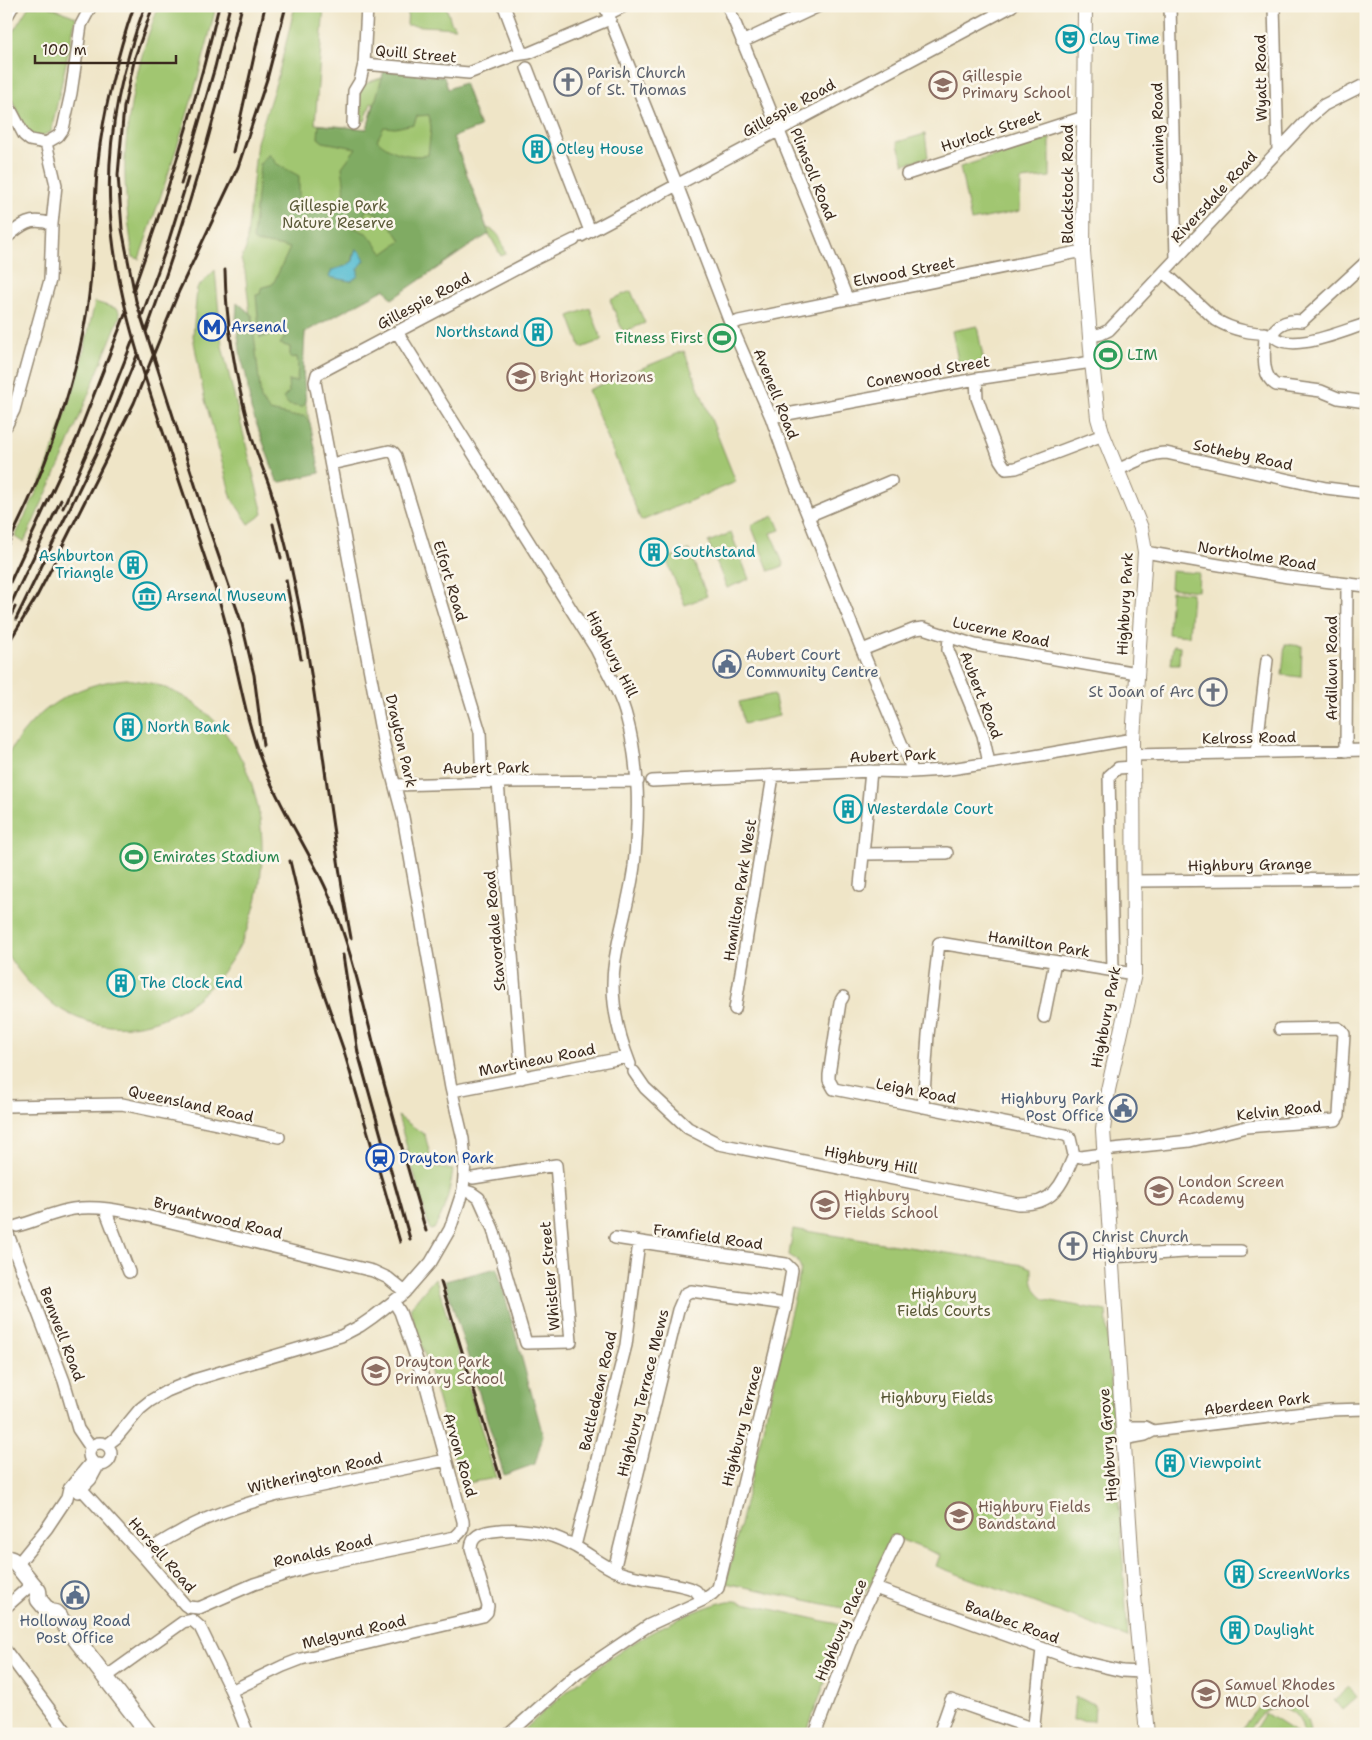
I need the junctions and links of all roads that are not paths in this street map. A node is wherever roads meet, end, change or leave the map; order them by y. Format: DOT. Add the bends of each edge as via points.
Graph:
graph roads {
  1 [pos="10,6"];
  2 [pos="91,6"];
  3 [pos="367,6"];
  4 [pos="504,6"];
  5 [pos="624,6"];
  6 [pos="728,6"];
  7 [pos="819,6"];
  8 [pos="1012,6"];
  9 [pos="1085,6"];
  10 [pos="1170,6"];
  11 [pos="1274,6"];
  12 [pos="6,13"];
  13 [pos="609,17"];
  14 [pos="742,42"];
  15 [pos="522,54"];
  16 [pos="364,64"];
  17 [pos="527,68"];
  18 [pos="1366,84"];
  19 [pos="6,101"];
  20 [pos="1084,117"];
  21 [pos="10,118"];
  22 [pos="353,124"];
  23 [pos="779,131"];
  24 [pos="46,143"];
  25 [pos="1278,150"];
  26 [pos="907,174"];
  27 [pos="677,185"];
  28 [pos="52,224"];
  29 [pos="582,235"];
  30 [pos="6,238"];
  31 [pos="1083,252"];
  32 [pos="1176,259"];
  33 [pos="1366,262"];
  34 [pos="1164,272"];
  35 [pos="847,298"];
  36 [pos="1302,321"];
  37 [pos="1366,324"];
  38 [pos="731,325"];
  39 [pos="397,332"];
  40 [pos="1269,334"];
  41 [pos="1090,336"];
  42 [pos="1302,341"];
  43 [pos="1092,362"];
  44 [pos="316,377"];
  45 [pos="976,379"];
  46 [pos="1366,402"];
  47 [pos="771,417"];
  48 [pos="6,426"];
  49 [pos="1103,435"];
  50 [pos="331,464"];
  51 [pos="1117,470"];
  52 [pos="891,481"];
  53 [pos="1366,493"];
  54 [pos="808,516"];
  55 [pos="1145,552"];
  56 [pos="1347,585"];
  57 [pos="1366,586"];
  58 [pos="948,637"];
  59 [pos="862,650"];
  60 [pos="1267,660"];
  61 [pos="1137,673"];
  62 [pos="1133,739"];
  63 [pos="1366,750"];
  64 [pos="1346,751"];
  65 [pos="1256,752"];
  66 [pos="1133,761"];
  67 [pos="989,763"];
  68 [pos="871,771"];
  69 [pos="912,772"];
  70 [pos="773,776"];
  71 [pos="638,781"];
  72 [pos="652,781"];
  73 [pos="482,782"];
  74 [pos="498,782"];
  75 [pos="395,785"];
  76 [pos="947,853"];
  77 [pos="864,854"];
  78 [pos="1366,879"];
  79 [pos="1134,881"];
  80 [pos="860,886"];
  81 [pos="1055,962"];
  82 [pos="1113,971"];
  83 [pos="1134,974"];
  84 [pos="843,996"];
  85 [pos="736,1009"];
  86 [pos="1044,1017"];
  87 [pos="1280,1030"];
  88 [pos="630,1065"];
  89 [pos="522,1078"];
  90 [pos="452,1091"];
  91 [pos="6,1106"];
  92 [pos="923,1107"];
  93 [pos="279,1137"];
  94 [pos="1103,1152"];
  95 [pos="1074,1155"];
  96 [pos="473,1178"];
  97 [pos="463,1190"];
  98 [pos="105,1209"];
  99 [pos="12,1227"];
  100 [pos="615,1238"];
  101 [pos="639,1242"];
  102 [pos="1242,1251"];
  103 [pos="1111,1257"];
  104 [pos="792,1270"];
  105 [pos="129,1272"];
  106 [pos="405,1292"];
  107 [pos="394,1302"];
  108 [pos="786,1304"];
  109 [pos="1366,1409"];
  110 [pos="1123,1433"];
  111 [pos="107,1445"];
  112 [pos="90,1448"];
  113 [pos="446,1460"];
  114 [pos="95,1462"];
  115 [pos="78,1485"];
  116 [pos="462,1532"];
  117 [pos="898,1539"];
  118 [pos="574,1546"];
  119 [pos="142,1555"];
  120 [pos="10,1557"];
  121 [pos="614,1570"];
  122 [pos="35,1588"];
  123 [pos="875,1588"];
  124 [pos="703,1600"];
  125 [pos="6,1607"];
  126 [pos="192,1614"];
  127 [pos="1042,1649"];
  128 [pos="6,1651"];
  129 [pos="1141,1672"];
  130 [pos="106,1677"];
  131 [pos="231,1691"];
  132 [pos="1033,1731"];
  133 [pos="68,1734"];
  134 [pos="149,1734"];
  135 [pos="248,1734"];
  136 [pos="509,1734"];
  137 [pos="815,1734"];
  138 [pos="939,1734"];
  139 [pos="1146,1734"];
  1 -- 12 [label="highway"];
  2 -- 24 [label="street" via="81,25 62,129 58,136"];
  3 -- 16 [label="street, Quill Street"];
  4 -- 15 [label="street"];
  5 -- 13 [label="street, Quill Street"];
  6 -- 14 [label="street, Plimsoll Road"];
  7 -- 14 [label="street"];
  8 -- 23 [label="street, Gillespie Road"];
  9 -- 20 [label="main road, Blackstock Road"];
  10 -- 32 [label="street, Canning Road"];
  11 -- 25 [label="street, Wyatt Road"];
  13 -- 15 [label="street, Quill Street"];
  13 -- 27 [label="street, Avenell Road"];
  14 -- 23 [label="street, Plimsoll Road"];
  15 -- 16 [label="street, Quill Street" via="469,74"];
  16 -- 22 [label="street, Quill Street" via="354,91"];
  17 -- 29 [label="street"];
  18 -- 25 [label="street, Riversdale Road" via="1320,109"];
  19 -- 21 [label="street"];
  20 -- 26 [label="street, Hurlock Street"];
  20 -- 31 [label="main road, Blackstock Road"];
  21 -- 24 [label="street" via="30,140"];
  23 -- 27 [label="street, Gillespie Road"];
  23 -- 35 [label="street, Plimsoll Road"];
  24 -- 28 [label="street" via="56,185"];
  25 -- 32 [label="street, Riversdale Road"];
  27 -- 29 [label="street, Gillespie Road"];
  27 -- 38 [label="street, Avenell Road"];
  28 -- 30 [label="street" via="41,220 22,224"];
  28 -- 48 [label="street" via="50,280 14,410"];
  29 -- 39 [label="street, Gillespie Road"];
  31 -- 35 [label="street, Elwood Street"];
  31 -- 41 [label="main road, Blackstock Road"];
  32 -- 34 [label="street, Riversdale Road"];
  33 -- 36 [label="street"];
  34 -- 40 [label="street" via="1221,323 1239,330"];
  34 -- 41 [label="street, Riversdale Road" via="1109,330"];
  35 -- 38 [label="street, Elwood Street"];
  36 -- 40 [label="street" via="1279,326"];
  36 -- 42 [label="street" via="1306,328"];
  37 -- 42 [label="street" via="1324,338"];
  38 -- 47 [label="street, Avenell Road"];
  39 -- 44 [label="street, Gillespie Road"];
  39 -- 71 [label="street, Highbury Hill" via="596,649 627,718"];
  40 -- 42 [label="street" via="1285,343"];
  40 -- 46 [label="street" via="1266,375 1272,383"];
  41 -- 43 [label="main road, Blackstock Road"];
  43 -- 45 [label="street, Conewood Street"];
  43 -- 49 [label="main road, Highbury Park"];
  44 -- 50 [label="street, Drayton Park" via="315,388"];
  45 -- 47 [label="street, Conewood Street"];
  45 -- 49 [label="street" via="977,398 1005,471"];
  47 -- 54 [label="street, Avenell Road"];
  49 -- 51 [label="main road, Highbury Park"];
  50 -- 73 [label="street, Elfort Road" via="388,451 396,456 480,732"];
  50 -- 75 [label="street, Drayton Park" via="383,741"];
  51 -- 53 [label="street, Sotheby Road" via="1151,455 1166,453 1306,484"];
  51 -- 55 [label="main road, Highbury Park" via="1141,528"];
  52 -- 54 [label="street"];
  54 -- 59 [label="street, Avenell Road"];
  55 -- 56 [label="street, Northolme Road"];
  55 -- 61 [label="main road, Highbury Park"];
  56 -- 57 [label="street, Northolme Road"];
  56 -- 64 [label="street, Ardilaun Road"];
  58 -- 59 [label="street, Lucerne Road" via="923,628 915,629"];
  58 -- 61 [label="street, Lucerne Road" via="975,645"];
  58 -- 67 [label="street, Aubert Road" via="948,650 983,734"];
  59 -- 69 [label="street, Avenell Road"];
  60 -- 65 [label="street"];
  61 -- 62 [label="main road, Highbury Park"];
  62 -- 66 [label="main road, Highbury Park"];
  62 -- 67 [label="street, Aubert Park"];
  63 -- 64 [label="street, Kelross Road"];
  64 -- 65 [label="street, Kelross Road"];
  65 -- 66 [label="street, Kelross Road"];
  66 -- 79 [label="main road, Highbury Park"];
  66 -- 82 [label="street, Highbury Park" via="1109,776"];
  67 -- 69 [label="street, Aubert Park"];
  68 -- 69 [label="street, Aubert Park"];
  68 -- 70 [label="street, Aubert Park"];
  68 -- 77 [label="street"];
  70 -- 72 [label="street, Aubert Park"];
  70 -- 85 [label="street, Hamilton Park West"];
  71 -- 74 [label="street, Aubert Park"];
  71 -- 88 [label="street, Highbury Hill" via="634,868 612,987 617,1020"];
  73 -- 74 [label="street, Aubert Park"];
  73 -- 75 [label="street, Aubert Park"];
  74 -- 89 [label="street, Stavordale Road"];
  75 -- 90 [label="street, Drayton Park"];
  76 -- 77 [label="street"];
  77 -- 80 [label="street"];
  78 -- 79 [label="street, Highbury Grange"];
  79 -- 83 [label="main road, Highbury Park"];
  81 -- 82 [label="street, Hamilton Park"];
  81 -- 86 [label="street"];
  81 -- 92 [label="street, Hamilton Park" via="939,943"];
  82 -- 83 [label="street, Hamilton Park"];
  83 -- 94 [label="main road, Highbury Park" via="1106,1102"];
  84 -- 92 [label="street, Leigh Road" via="829,1074 830,1086 834,1090"];
  87 -- 94 [label="street, Kelvin Road" via="1338,1028 1344,1034 1339,1115 1336,1120 1246,1127 1190,1141"];
  88 -- 89 [label="street, Martineau Road"];
  88 -- 95 [label="street, Highbury Hill" via="645,1088 682,1123 719,1144 1028,1204 1048,1198 1055,1192"];
  89 -- 90 [label="street, Martineau Road"];
  90 -- 97 [label="street, Drayton Park" via="465,1150"];
  91 -- 93 [label="street, Queensland Road" via="122,1104"];
  92 -- 95 [label="street, Leigh Road" via="1068,1136"];
  94 -- 95 [label="street" via="1081,1157"];
  94 -- 103 [label="main road, Highbury Grove"];
  96 -- 97 [label="street, Whistler Street" via="556,1165 571,1342 526,1344 480,1198"];
  97 -- 106 [label="street, Drayton Park" via="454,1220 437,1253"];
  98 -- 99 [label="street, Bryantwood Road" via="74,1209"];
  98 -- 105 [label="street"];
  98 -- 106 [label="street, Bryantwood Road" via="146,1216 373,1272 388,1278"];
  99 -- 112 [label="street, Benwell Road" via="78,1428"];
  100 -- 101 [label="street, Framfield Road"];
  101 -- 104 [label="street, Framfield Road" via="783,1263"];
  101 -- 118 [label="street, Battledean Road" via="626,1345"];
  102 -- 103 [label="street"];
  103 -- 110 [label="main road, Highbury Grove"];
  104 -- 108 [label="street, Highbury Terrace"];
  106 -- 107 [label="street, Drayton Park"];
  107 -- 111 [label="street, Drayton Park" via="341,1336 194,1380 168,1391 140,1408"];
  107 -- 113 [label="street, Arvon Road" via="426,1386"];
  108 -- 121 [label="street, Highbury Terrace Mews" via="690,1290 685,1294 678,1310"];
  108 -- 124 [label="street, Highbury Terrace" via="718,1588"];
  109 -- 110 [label="street, Aberdeen Park" via="1329,1410 1153,1431 1145,1427"];
  110 -- 129 [label="main road, Highbury Grove"];
  111 -- 112 [label="street" via="99,1443"];
  111 -- 114 [label="street, Drayton Park" via="111,1456 107,1462"];
  112 -- 114 [label="street" via="89,1455"];
  113 -- 116 [label="street, Arvon Road" via="463,1521"];
  113 -- 119 [label="street, Witherington Road" via="258,1500 184,1530"];
  114 -- 115 [label="street, Drayton Park" via="91,1479"];
  115 -- 119 [label="street, Horsell Road"];
  115 -- 120 [label="street, Drayton Park" via="76,1494 68,1498 47,1528"];
  116 -- 126 [label="street, Ronalds Road" via="455,1537 309,1567 254,1584"];
  117 -- 123 [label="street, Highbury Place"];
  118 -- 121 [label="street"];
  118 -- 131 [label="street, Melgund Road" via="536,1531 514,1529 480,1534 473,1540 471,1548 488,1606 483,1616 301,1659"];
  119 -- 126 [label="street, Horsell Road"];
  120 -- 122 [label="highway"];
  121 -- 124 [label="street" via="679,1585 696,1591"];
  122 -- 125 [label="street"];
  122 -- 130 [label="highway" via="39,1600 49,1612 55,1613"];
  123 -- 127 [label="street, Baalbec Road"];
  123 -- 137 [label="street, Highbury Place" via="858,1622"];
  124 -- 136 [label="street" via="650,1625 578,1673"];
  126 -- 130 [label="street, Ronalds Road"];
  126 -- 131 [label="street, Horsell Road"];
  127 -- 129 [label="street, Baalbec Road" via="1107,1668"];
  127 -- 132 [label="street"];
  128 -- 133 [label="street"];
  129 -- 139 [label="main road, Highbury Grove"];
  130 -- 134 [label="highway"];
  131 -- 135 [label="street, Horsell Road"];
  132 -- 138 [label="street" via="951,1700"];
}
